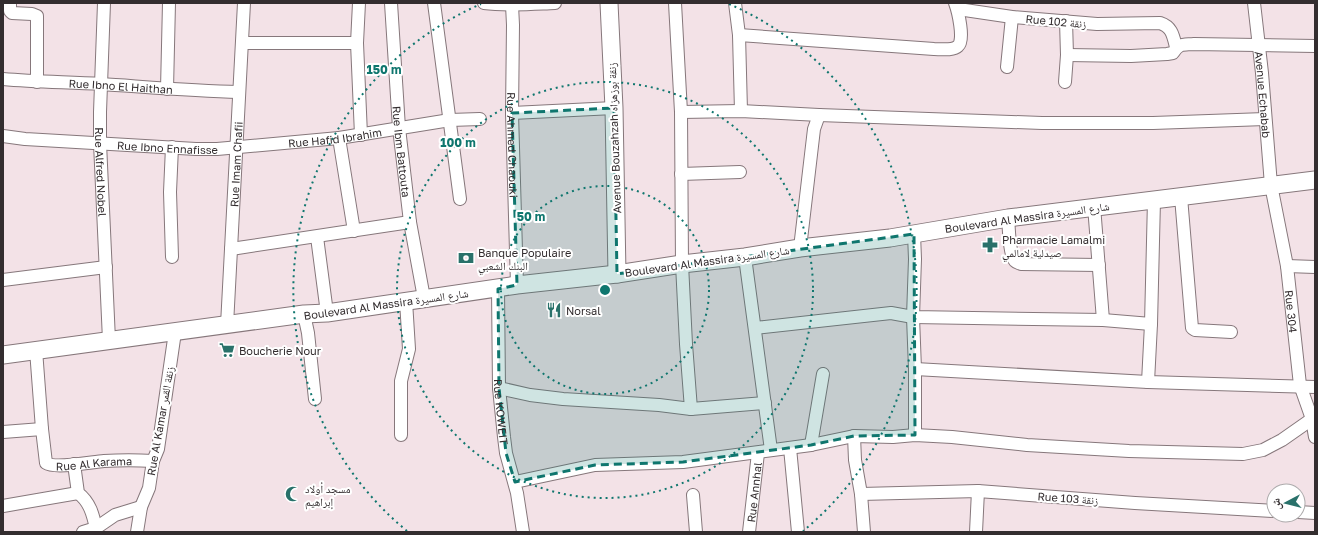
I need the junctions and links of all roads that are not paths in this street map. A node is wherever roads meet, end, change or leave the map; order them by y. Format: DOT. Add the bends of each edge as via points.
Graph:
graph roads {
  1 [pos="10,3"];
  2 [pos="104,3"];
  3 [pos="169,3"];
  4 [pos="244,3"];
  5 [pos="359,3"];
  6 [pos="391,3"];
  7 [pos="434,3"];
  8 [pos="484,3"];
  9 [pos="555,3"];
  10 [pos="609,3"];
  11 [pos="675,3"];
  12 [pos="735,3"];
  13 [pos="1254,3"];
  14 [pos="512,5"];
  15 [pos="956,6"];
  16 [pos="1012,17"];
  17 [pos="1066,21"];
  18 [pos="739,35"];
  19 [pos="242,43"];
  20 [pos="357,43"];
  21 [pos="1259,46"];
  22 [pos="1315,46"];
  23 [pos="1176,47"];
  24 [pos="1067,55"];
  25 [pos="1007,67"];
  26 [pos="3,79"];
  27 [pos="37,82"];
  28 [pos="1064,82"];
  29 [pos="101,84"];
  30 [pos="167,89"];
  31 [pos="239,92"];
  32 [pos="614,108"];
  33 [pos="741,111"];
  34 [pos="681,112"];
  35 [pos="512,113"];
  36 [pos="819,115"];
  37 [pos="480,119"];
  38 [pos="1265,119"];
  39 [pos="450,120"];
  40 [pos="399,128"];
  41 [pos="360,135"];
  42 [pos="3,136"];
  43 [pos="339,138"];
  44 [pos="100,142"];
  45 [pos="172,147"];
  46 [pos="236,147"];
  47 [pos="740,172"];
  48 [pos="681,174"];
  49 [pos="1315,180"];
  50 [pos="1271,185"];
  51 [pos="1181,197"];
  52 [pos="460,198"];
  53 [pos="1154,200"];
  54 [pos="1094,206"];
  55 [pos="1008,218"];
  56 [pos="410,222"];
  57 [pos="354,231"];
  58 [pos="914,234"];
  59 [pos="317,237"];
  60 [pos="800,248"];
  61 [pos="231,249"];
  62 [pos="172,257"];
  63 [pos="745,257"];
  64 [pos="682,264"];
  65 [pos="1099,265"];
  66 [pos="1287,266"];
  67 [pos="106,267"];
  68 [pos="1315,267"];
  69 [pos="617,274"];
  70 [pos="3,280"];
  71 [pos="517,285"];
  72 [pos="498,289"];
  73 [pos="424,298"];
  74 [pos="406,301"];
  75 [pos="327,312"];
  76 [pos="304,314"];
  77 [pos="913,317"];
  78 [pos="1103,320"];
  79 [pos="1151,324"];
  80 [pos="228,325"];
  81 [pos="755,328"];
  82 [pos="175,332"];
  83 [pos="1231,332"];
  84 [pos="109,340"];
  85 [pos="36,350"];
  86 [pos="3,355"];
  87 [pos="915,369"];
  88 [pos="823,374"];
  89 [pos="1148,382"];
  90 [pos="1300,385"];
  91 [pos="1315,386"];
  92 [pos="500,388"];
  93 [pos="315,399"];
  94 [pos="765,403"];
  95 [pos="691,409"];
  96 [pos="1312,419"];
  97 [pos="42,429"];
  98 [pos="3,432"];
  99 [pos="401,435"];
  100 [pos="915,435"];
  101 [pos="854,436"];
  102 [pos="1315,437"];
  103 [pos="811,446"];
  104 [pos="790,448"];
  105 [pos="771,450"];
  106 [pos="758,453"];
  107 [pos="153,462"];
  108 [pos="74,464"];
  109 [pos="515,482"];
  110 [pos="978,491"];
  111 [pos="78,493"];
  112 [pos="861,494"];
  113 [pos="693,495"];
  114 [pos="3,506"];
  115 [pos="141,507"];
  116 [pos="1266,511"];
  117 [pos="96,528"];
  118 [pos="83,532"];
  119 [pos="137,532"];
  120 [pos="522,532"];
  121 [pos="696,532"];
  122 [pos="749,532"];
  123 [pos="798,532"];
  124 [pos="864,532"];
  125 [pos="976,532"];
  1 -- 27 [label="street" via="12,14 37,16"];
  2 -- 29 [label="street, Rue Alfred Nobel"];
  3 -- 30 [label="street"];
  4 -- 19 [label="street, Rue Imam Chafii"];
  5 -- 20 [label="street"];
  6 -- 40 [label="street, Rue Ibm Battouta"];
  7 -- 39 [label="street"];
  8 -- 14 [label="street"];
  9 -- 14 [label="street"];
  10 -- 32 [label="main road, Avenue Bouzahzah زنقة بوزهزاه"];
  11 -- 34 [label="street"];
  12 -- 18 [label="street"];
  13 -- 21 [label="street, Avenue Echabab"];
  14 -- 35 [label="street, Rue Ahmed Chaouki"];
  15 -- 16 [label="street, Rue 102 زنقة"];
  15 -- 18 [label="street" via="960,23 960,43 955,48 934,49"];
  16 -- 17 [label="street, Rue 102 زنقة"];
  16 -- 25 [label="street"];
  17 -- 23 [label="street, Rue 102 زنقة" via="1097,24 1155,22 1169,27"];
  17 -- 24 [label="street"];
  18 -- 33 [label="street"];
  19 -- 20 [label="street"];
  19 -- 31 [label="street, Rue Imam Chafii"];
  20 -- 41 [label="street"];
  21 -- 22 [label="street"];
  21 -- 23 [label="street" via="1194,44"];
  21 -- 38 [label="street, Avenue Echabab"];
  23 -- 24 [label="street" via="1173,53 1167,54"];
  24 -- 28 [label="street"];
  26 -- 27 [label="street, Rue Ibno El Haithan"];
  27 -- 29 [label="street, Rue Ibno El Haithan"];
  29 -- 30 [label="street, Rue Ibno El Haithan"];
  29 -- 44 [label="street, Rue Alfred Nobel"];
  30 -- 31 [label="street, Rue Ibno El Haithan"];
  31 -- 46 [label="street, Rue Imam Chafii"];
  32 -- 35 [label="street"];
  32 -- 69 [label="main road, Avenue Bouzahzah زنقة بوزهزاه"];
  33 -- 34 [label="street"];
  33 -- 36 [label="street"];
  34 -- 48 [label="street"];
  35 -- 71 [label="street, Rue Ahmed Chaouki"];
  36 -- 38 [label="street" via="1042,123"];
  36 -- 60 [label="street"];
  37 -- 39 [label="street, Rue Hafid Ibrahim"];
  38 -- 50 [label="street, Avenue Echabab"];
  39 -- 40 [label="street, Rue Hafid Ibrahim"];
  39 -- 52 [label="street"];
  40 -- 41 [label="street, Rue Hafid Ibrahim"];
  40 -- 56 [label="street, Rue Ibm Battouta"];
  41 -- 43 [label="street, Rue Hafid Ibrahim"];
  42 -- 44 [label="street, Rue Ibno Ennafisse"];
  43 -- 46 [label="street, Rue Hafid Ibrahim"];
  43 -- 57 [label="street"];
  44 -- 45 [label="street, Rue Ibno Ennafisse"];
  44 -- 67 [label="street, Rue Alfred Nobel"];
  45 -- 46 [label="street, Rue Ibno Ennafisse"];
  45 -- 62 [label="street"];
  46 -- 61 [label="street, Rue Imam Chafii"];
  47 -- 48 [label="street"];
  48 -- 64 [label="street"];
  49 -- 50 [label="main road, Boulevard Al Massira شارع المسيرة"];
  50 -- 51 [label="main road, Boulevard Al Massira شارع المسيرة"];
  50 -- 66 [label="street, Rue 304"];
  51 -- 53 [label="main road, Boulevard Al Massira شارع المسيرة"];
  51 -- 83 [label="street" via="1192,328"];
  53 -- 54 [label="main road, Boulevard Al Massira شارع المسيرة"];
  53 -- 79 [label="street"];
  54 -- 55 [label="main road, Boulevard Al Massira شارع المسيرة"];
  54 -- 65 [label="street"];
  55 -- 58 [label="main road, Boulevard Al Massira شارع المسيرة"];
  55 -- 65 [label="street" via="1012,252 1017,262"];
  56 -- 57 [label="street"];
  56 -- 73 [label="street, Rue Ibm Battouta"];
  57 -- 59 [label="street"];
  58 -- 60 [label="main road, Boulevard Al Massira شارع المسيرة"];
  58 -- 77 [label="street"];
  59 -- 61 [label="street"];
  59 -- 75 [label="street"];
  60 -- 63 [label="main road, Boulevard Al Massira شارع المسيرة"];
  61 -- 80 [label="street, Rue Imam Chafii"];
  63 -- 64 [label="main road, Boulevard Al Massira شارع المسيرة"];
  63 -- 81 [label="street"];
  64 -- 69 [label="main road, Boulevard Al Massira شارع المسيرة"];
  64 -- 95 [label="street"];
  65 -- 78 [label="street"];
  66 -- 68 [label="street"];
  66 -- 90 [label="street, Rue 304"];
  67 -- 70 [label="street"];
  67 -- 84 [label="street, Rue Alfred Nobel"];
  69 -- 71 [label="main road, Boulevard Al Massira شارع المسيرة"];
  71 -- 72 [label="main road, Boulevard Al Massira شارع المسيرة"];
  72 -- 73 [label="main road, Boulevard Al Massira شارع المسيرة"];
  72 -- 92 [label="street, Rue KOWEIT"];
  73 -- 74 [label="main road, Boulevard Al Massira شارع المسيرة"];
  74 -- 75 [label="main road, Boulevard Al Massira شارع المسيرة"];
  74 -- 99 [label="street" via="409,349 401,381"];
  75 -- 76 [label="main road, Boulevard Al Massira شارع المسيرة"];
  76 -- 80 [label="main road, Boulevard Al Massira شارع المسيرة"];
  76 -- 93 [label="street"];
  77 -- 78 [label="street"];
  77 -- 81 [label="street" via="890,313"];
  77 -- 87 [label="street"];
  78 -- 79 [label="street"];
  79 -- 89 [label="street"];
  80 -- 82 [label="main road, Boulevard Al Massira شارع المسيرة"];
  81 -- 94 [label="street"];
  82 -- 84 [label="main road, Boulevard Al Massira شارع المسيرة"];
  82 -- 107 [label="street, Rue Al Kamar زنقة القمر" via="158,449"];
  84 -- 85 [label="main road, Boulevard Al Massira شارع المسيرة"];
  85 -- 86 [label="main road, Boulevard Al Massira شارع المسيرة"];
  85 -- 97 [label="street"];
  87 -- 89 [label="street"];
  87 -- 100 [label="street"];
  88 -- 103 [label="street"];
  89 -- 90 [label="street"];
  90 -- 91 [label="street"];
  90 -- 96 [label="street, Rue 304"];
  92 -- 95 [label="street" via="563,399"];
  92 -- 109 [label="street, Rue KOWEIT" via="506,453"];
  94 -- 95 [label="street"];
  94 -- 105 [label="street"];
  96 -- 100 [label="street" via="1263,450 1234,455 1027,445 952,436"];
  96 -- 102 [label="street, Rue 304"];
  97 -- 98 [label="street"];
  97 -- 108 [label="street, Rue Al Karama" via="46,463"];
  100 -- 101 [label="street"];
  101 -- 103 [label="street"];
  101 -- 112 [label="street"];
  103 -- 104 [label="street"];
  104 -- 105 [label="street"];
  104 -- 123 [label="street"];
  105 -- 106 [label="street"];
  106 -- 109 [label="street" via="683,462 595,466"];
  106 -- 122 [label="street, Rue Annhal"];
  107 -- 108 [label="street, Rue Al Karama" via="143,460"];
  107 -- 115 [label="street, Rue Al Kamar زنقة القمر" via="149,488"];
  108 -- 111 [label="street"];
  109 -- 120 [label="street, Rue KOWEIT"];
  110 -- 112 [label="street, Rue 103 زنقة"];
  110 -- 116 [label="street, Rue 103 زنقة"];
  110 -- 125 [label="street"];
  111 -- 114 [label="street"];
  111 -- 117 [label="street" via="88,502"];
  112 -- 124 [label="street"];
  113 -- 121 [label="street"];
  115 -- 117 [label="street" via="115,515"];
  115 -- 119 [label="street, Rue Al Kamar زنقة القمر"];
  117 -- 118 [label="street"];
}
